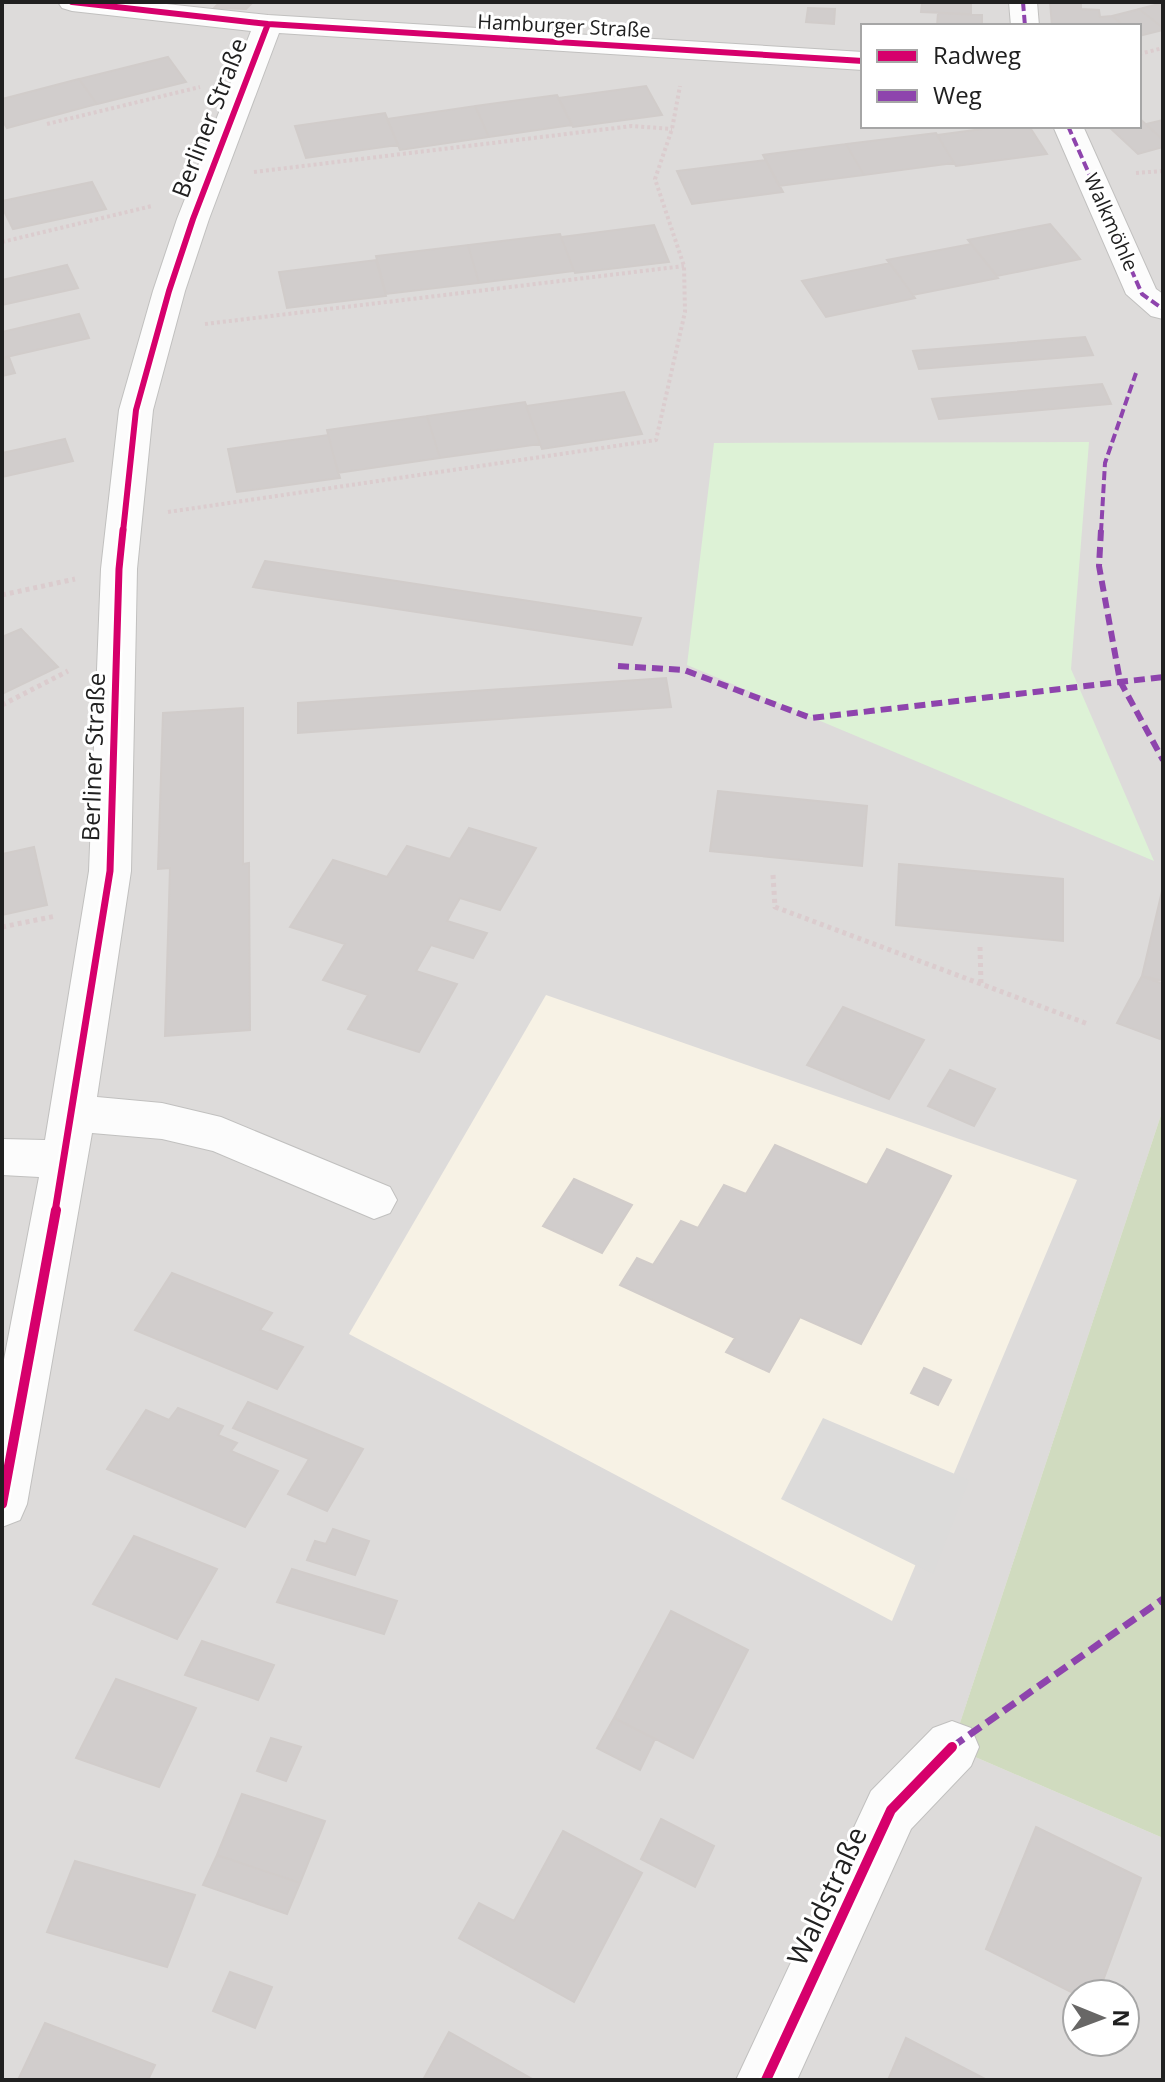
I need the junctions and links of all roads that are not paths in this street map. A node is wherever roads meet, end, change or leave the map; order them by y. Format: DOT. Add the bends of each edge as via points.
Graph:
graph roads {
  1 [pos="72,2"];
  2 [pos="1023,2"];
  3 [pos="287,17"];
  4 [pos="1025,24"];
  5 [pos="861,61"];
  6 [pos="1069,128"];
  7 [pos="1163,309"];
  8 [pos="68,1136"];
  9 [pos="2,1157"];
  10 [pos="374,1200"];
  11 [pos="2,1504"];
  12 [pos="952,1747"];
  13 [pos="766,2080"];
  1 -- 3 [label="street, Hamburger Straße"];
  2 -- 4 [label="street"];
  3 -- 5 [label="street, Hamburger Straße"];
  3 -- 8 [label="street, Berliner Straße" via="248,76 206,185 136,410 119,569 110,871"];
  6 -- 7 [label="street, Walkmöhle" via="1142,294"];
  8 -- 9 [label="street"];
  8 -- 10 [label="street" via="162,1121 221,1135"];
  8 -- 11 [label="street, Berliner Straße"];
  12 -- 13 [label="street, Waldstraße" via="891,1810"];
}
